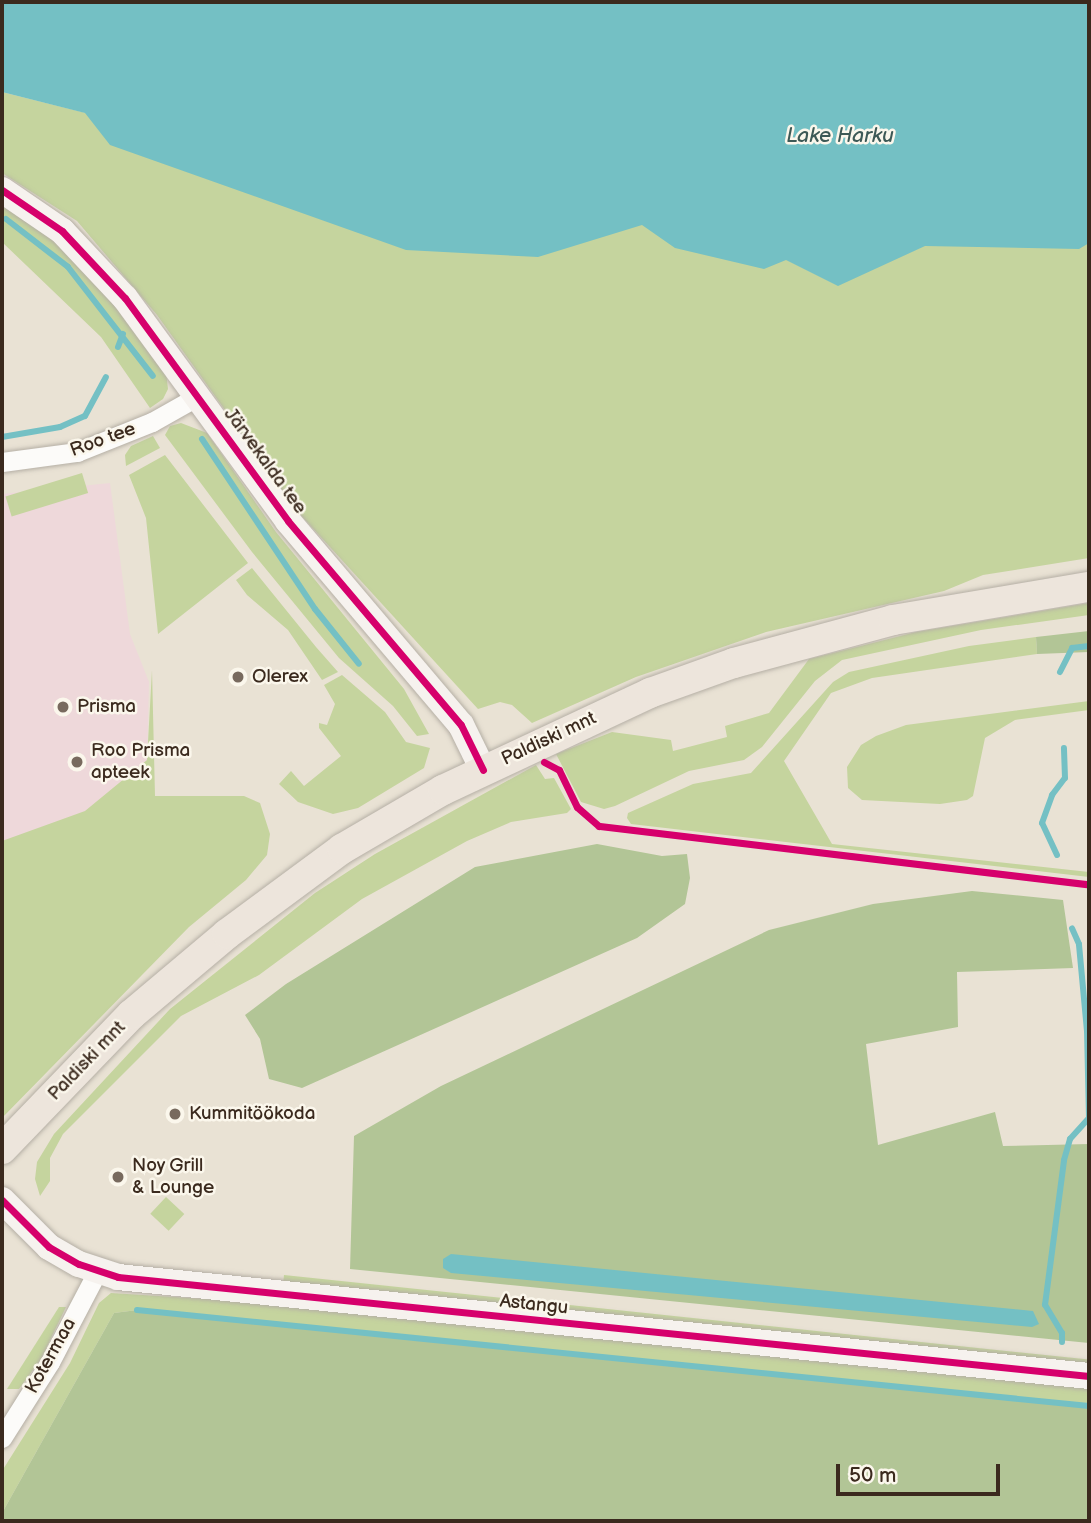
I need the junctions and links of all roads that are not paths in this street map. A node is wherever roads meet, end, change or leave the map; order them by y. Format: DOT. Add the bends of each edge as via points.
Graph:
graph roads {
  1 [pos="2,190"];
  2 [pos="198,396"];
  3 [pos="2,462"];
  4 [pos="1089,587"];
  5 [pos="483,770"];
  6 [pos="2,1149"];
  7 [pos="2,1200"];
  8 [pos="97,1272"];
  9 [pos="1089,1376"];
  10 [pos="2,1438"];
  1 -- 2 [label="street, Järvekalda tee" via="36,210 94,262"];
  2 -- 3 [label="street, Roo tee" via="152,422 77,452"];
  2 -- 5 [label="street, Järvekalda tee" via="288,521 461,725"];
  4 -- 5 [label="main road, Paldiski mnt" via="893,620 777,649 650,693"];
  5 -- 6 [label="main road, Paldiski mnt" via="342,849 227,934 132,1014"];
  7 -- 8 [label="street, Astangu" via="49,1247"];
  8 -- 9 [label="street, Astangu" via="218,1290"];
  8 -- 10 [label="street, Kotermaa" via="50,1363"];
}
